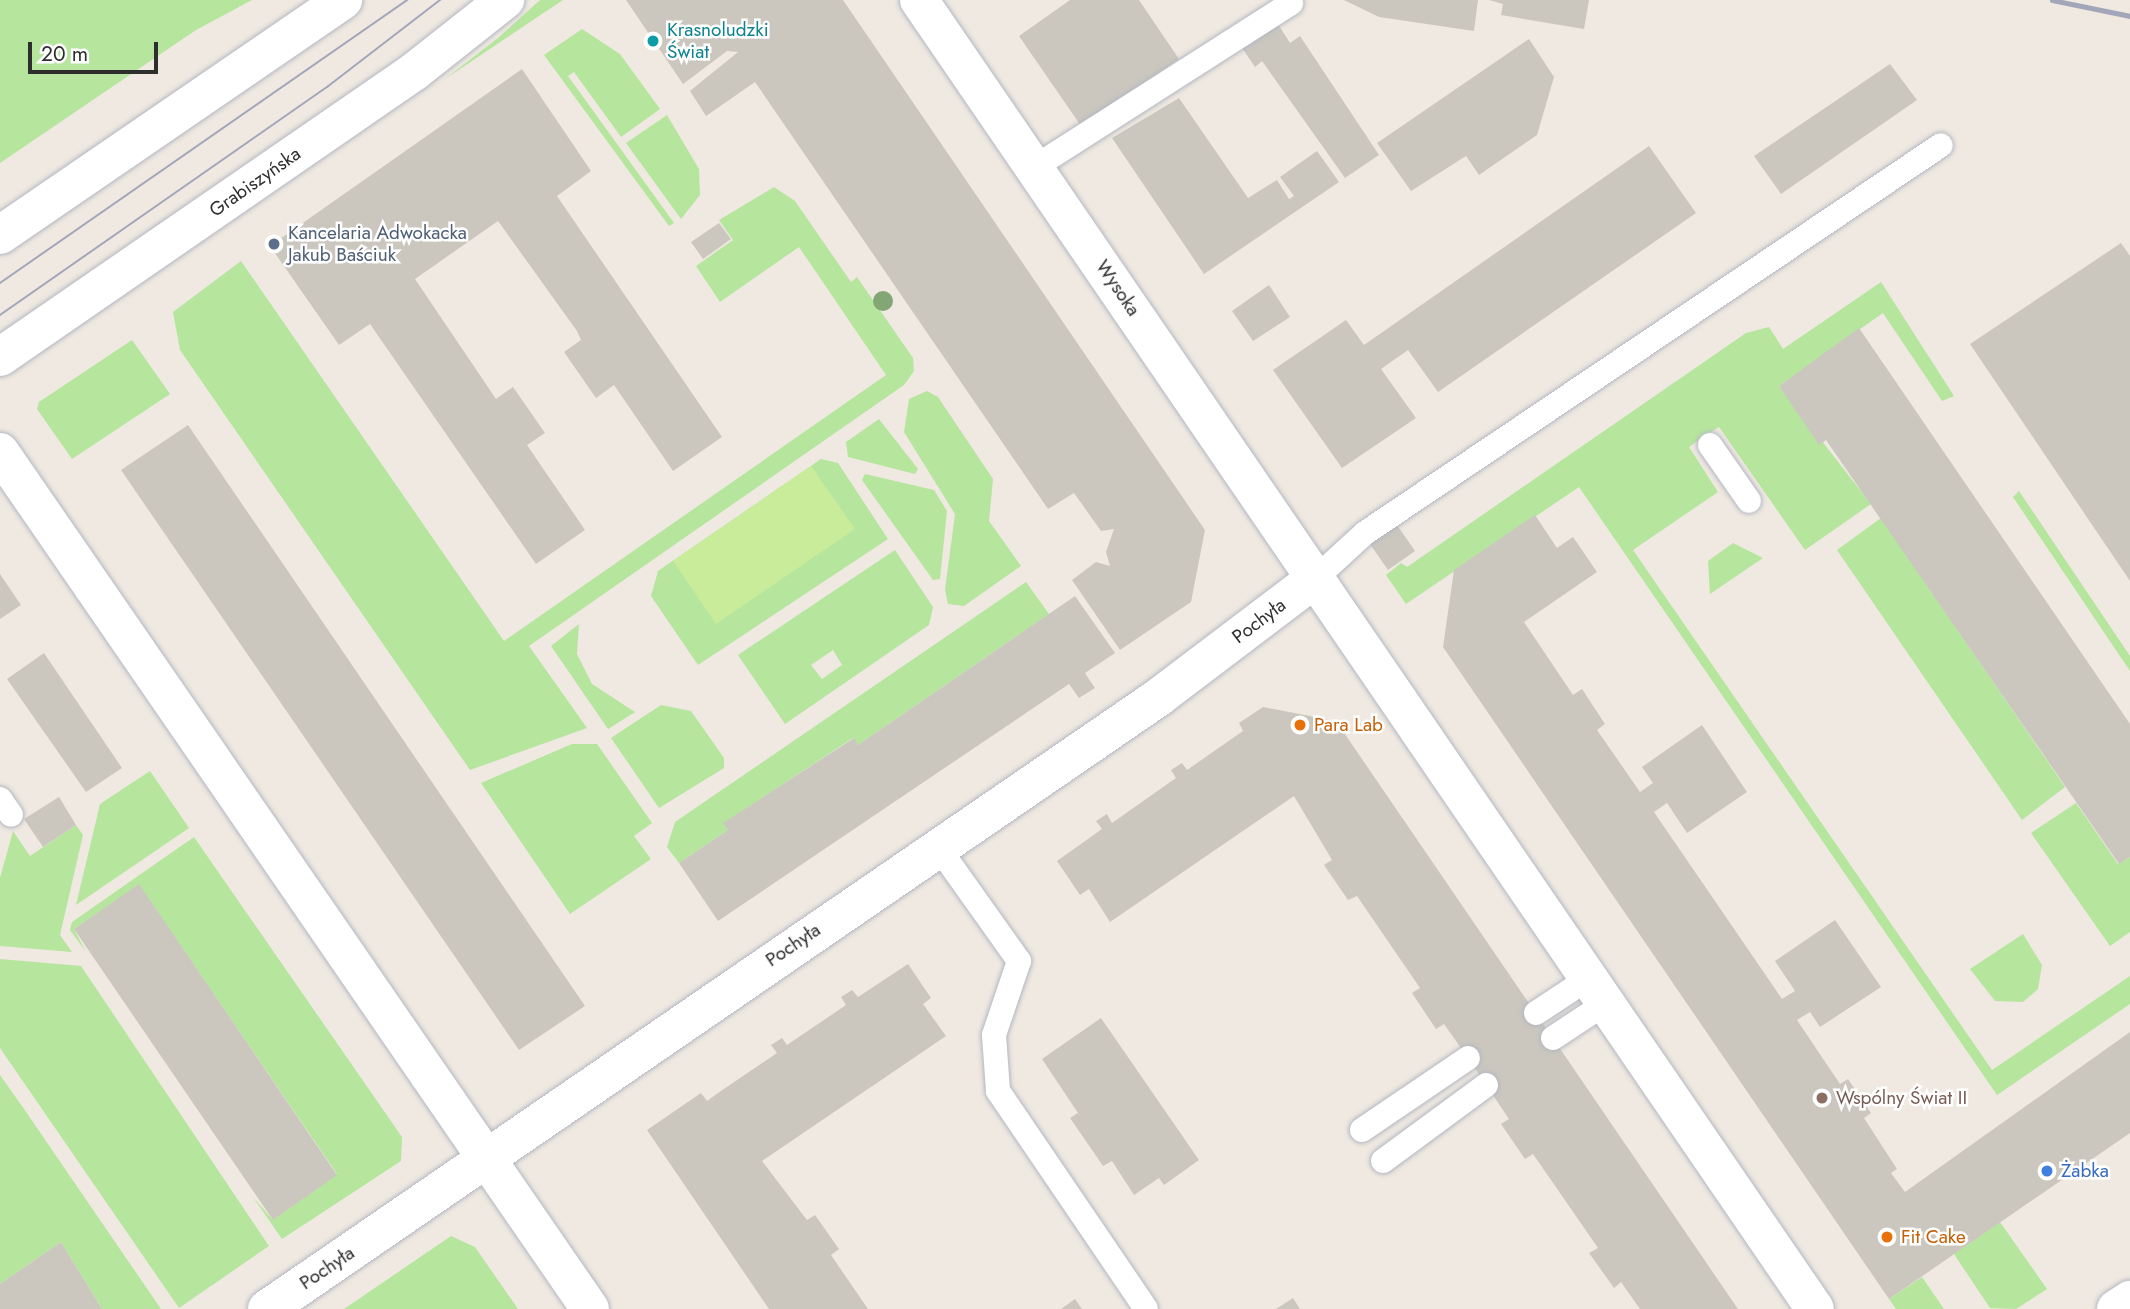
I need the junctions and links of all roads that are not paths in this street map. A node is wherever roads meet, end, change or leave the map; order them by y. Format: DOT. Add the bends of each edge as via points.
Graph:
graph roads {
  1 [pos="343,0"];
  2 [pos="506,0"];
  3 [pos="919,0"];
  4 [pos="1291,3"];
  5 [pos="1941,145"];
  6 [pos="1035,167"];
  7 [pos="0,235"];
  8 [pos="0,357"];
  9 [pos="1710,445"];
  10 [pos="0,452"];
  11 [pos="1749,501"];
  12 [pos="1317,577"];
  13 [pos="937,847"];
  14 [pos="1598,990"];
  15 [pos="1536,1013"];
  16 [pos="1553,1038"];
  17 [pos="1468,1058"];
  18 [pos="1486,1085"];
  19 [pos="1362,1130"];
  20 [pos="488,1157"];
  21 [pos="1383,1161"];
  22 [pos="2130,1300"];
  23 [pos="267,1309"];
  24 [pos="590,1309"];
  25 [pos="1146,1309"];
  26 [pos="1815,1309"];
  27 [pos="2116,1309"];
  1 -- 7 [label="street"];
  2 -- 8 [label="street, Grabiszyńska" via="415,71"];
  3 -- 6 [label="street, Wysoka"];
  4 -- 6 [label="lane"];
  5 -- 12 [label="lane" via="1365,533"];
  6 -- 12 [label="street, Wysoka"];
  9 -- 11 [label="lane"];
  10 -- 20 [label="street"];
  12 -- 13 [label="street, Pochyła" via="1158,697"];
  12 -- 14 [label="street, Wysoka"];
  13 -- 20 [label="street, Pochyła"];
  13 -- 25 [label="lane" via="1019,961 993,1035 998,1091"];
  14 -- 15 [label="lane"];
  14 -- 16 [label="lane"];
  14 -- 26 [label="street, Wysoka"];
  17 -- 19 [label="lane"];
  18 -- 21 [label="lane"];
  20 -- 23 [label="street, Pochyła"];
  20 -- 24 [label="street"];
  22 -- 27 [label="street"];
}
